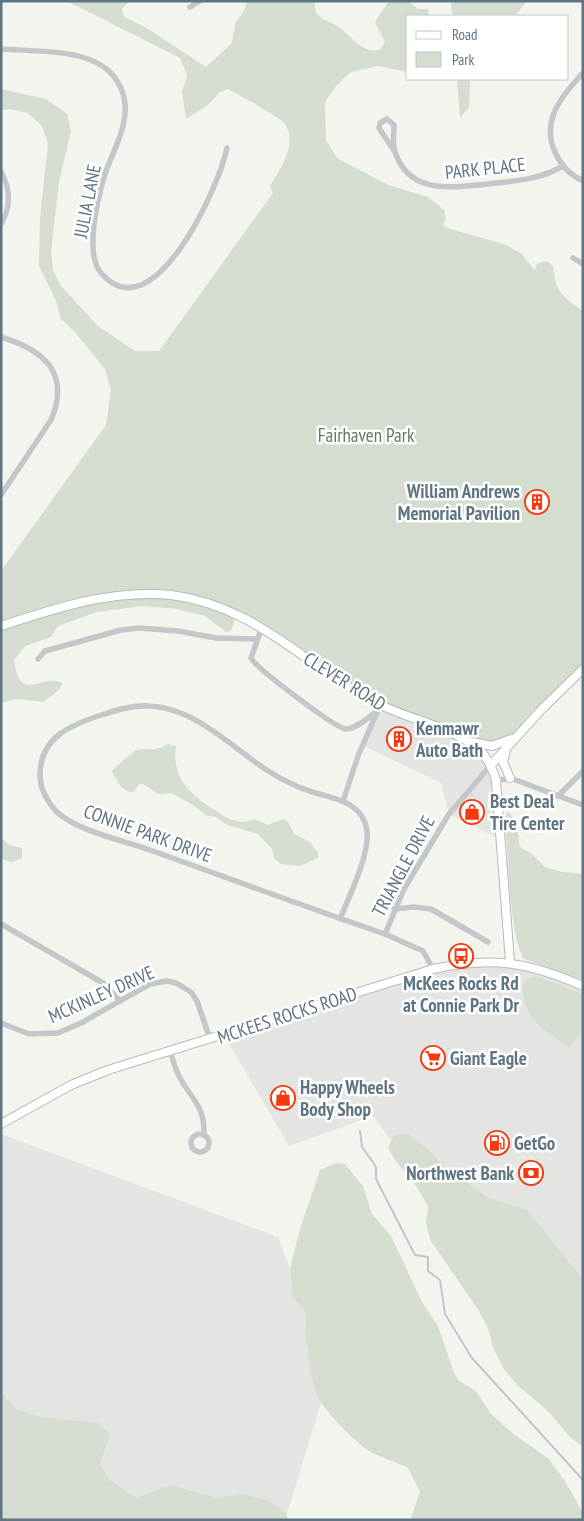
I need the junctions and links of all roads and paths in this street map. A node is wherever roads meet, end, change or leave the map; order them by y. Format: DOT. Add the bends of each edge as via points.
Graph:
graph roads {
  1 [pos="200,1"];
  2 [pos="190,8"];
  3 [pos="1,49"];
  4 [pos="583,73"];
  5 [pos="227,148"];
  6 [pos="394,152"];
  7 [pos="563,166"];
  8 [pos="1,171"];
  9 [pos="583,182"];
  10 [pos="1,224"];
  11 [pos="573,258"];
  12 [pos="583,264"];
  13 [pos="1,337"];
  14 [pos="1,495"];
  15 [pos="1,626"];
  16 [pos="262,627"];
  17 [pos="257,639"];
  18 [pos="38,659"];
  19 [pos="583,669"];
  20 [pos="378,709"];
  21 [pos="517,735"];
  22 [pos="464,740"];
  23 [pos="509,743"];
  24 [pos="491,765"];
  25 [pos="583,771"];
  26 [pos="510,778"];
  27 [pos="496,780"];
  28 [pos="558,796"];
  29 [pos="343,801"];
  30 [pos="583,805"];
  31 [pos="394,909"];
  32 [pos="340,919"];
  33 [pos="1,924"];
  34 [pos="385,934"];
  35 [pos="488,942"];
  36 [pos="510,962"];
  37 [pos="433,969"];
  38 [pos="583,986"];
  39 [pos="120,1001"];
  40 [pos="1,1023"];
  41 [pos="210,1039"];
  42 [pos="170,1051"];
  43 [pos="1,1124"];
  44 [pos="204,1135"];
  1 -- 2 [label="street"];
  3 -- 5 [label="street, JULIA LANE" via="90,58 110,71 122,91 125,114 105,176 93,252 100,273 122,287 142,286 162,270 192,230 207,203"];
  4 -- 7 [label="street" via="552,116 553,146"];
  6 -- 6 [label="street, PARK PLACE" via="394,125 387,119 380,123 379,128"];
  6 -- 7 [label="street, PARK PLACE" via="418,181 439,188 537,178"];
  7 -- 9 [label="street"];
  8 -- 10 [label="street" via="10,198"];
  11 -- 12 [label="street"];
  13 -- 14 [label="street" via="32,348 42,356 55,377 58,391 57,407 51,420"];
  15 -- 16 [label="street, CLEVER ROAD" via="70,604 128,594 171,595 197,600"];
  16 -- 17 [label="street"];
  16 -- 20 [label="street, CLEVER ROAD"];
  17 -- 18 [label="street" via="216,638 139,628 45,650"];
  17 -- 20 [label="street" via="251,654 253,662 336,724 352,728"];
  19 -- 21 [label="street"];
  20 -- 22 [label="street, CLEVER ROAD"];
  20 -- 29 [label="street"];
  21 -- 22 [label="street" via="492,746"];
  21 -- 23 [label="street"];
  22 -- 24 [label="street, CLEVER ROAD" via="480,750"];
  23 -- 24 [label="street"];
  23 -- 26 [label="street" via="503,762"];
  24 -- 27 [label="street, CLEVER ROAD"];
  24 -- 31 [label="street, TRIANGLE DRIVE" via="449,814"];
  25 -- 28 [label="street"];
  26 -- 27 [label="street"];
  26 -- 28 [label="street"];
  27 -- 36 [label="street, CLEVER ROAD"];
  28 -- 30 [label="street"];
  29 -- 32 [label="street, CONNIE PARK DRIVE" via="364,818 368,836 364,856"];
  29 -- 32 [label="street, CONNIE PARK DRIVE" via="291,784 184,713 148,706 121,709 68,727 52,741 41,764 43,791 50,804 67,819"];
  31 -- 34 [label="street, TRIANGLE DRIVE"];
  31 -- 35 [label="street" via="431,909"];
  32 -- 34 [label="street, CONNIE PARK DRIVE"];
  33 -- 39 [label="street" via="104,983"];
  34 -- 37 [label="street, TRIANGLE DRIVE" via="416,946 427,956"];
  36 -- 37 [label="street, MCKEES ROCKS ROAD" via="479,962"];
  36 -- 38 [label="street, MCKEES ROCKS ROAD"];
  37 -- 41 [label="street, MCKEES ROCKS ROAD"];
  39 -- 40 [label="street, MCKINLEY DRIVE" via="58,1033 29,1034"];
  39 -- 41 [label="street, MCKINLEY DRIVE" via="158,982 176,983 192,992 198,1001"];
  41 -- 42 [label="street, MCKEES ROCKS ROAD"];
  42 -- 43 [label="street, MCKEES ROCKS ROAD" via="71,1085"];
  42 -- 44 [label="street" via="180,1078 200,1107"];
}
